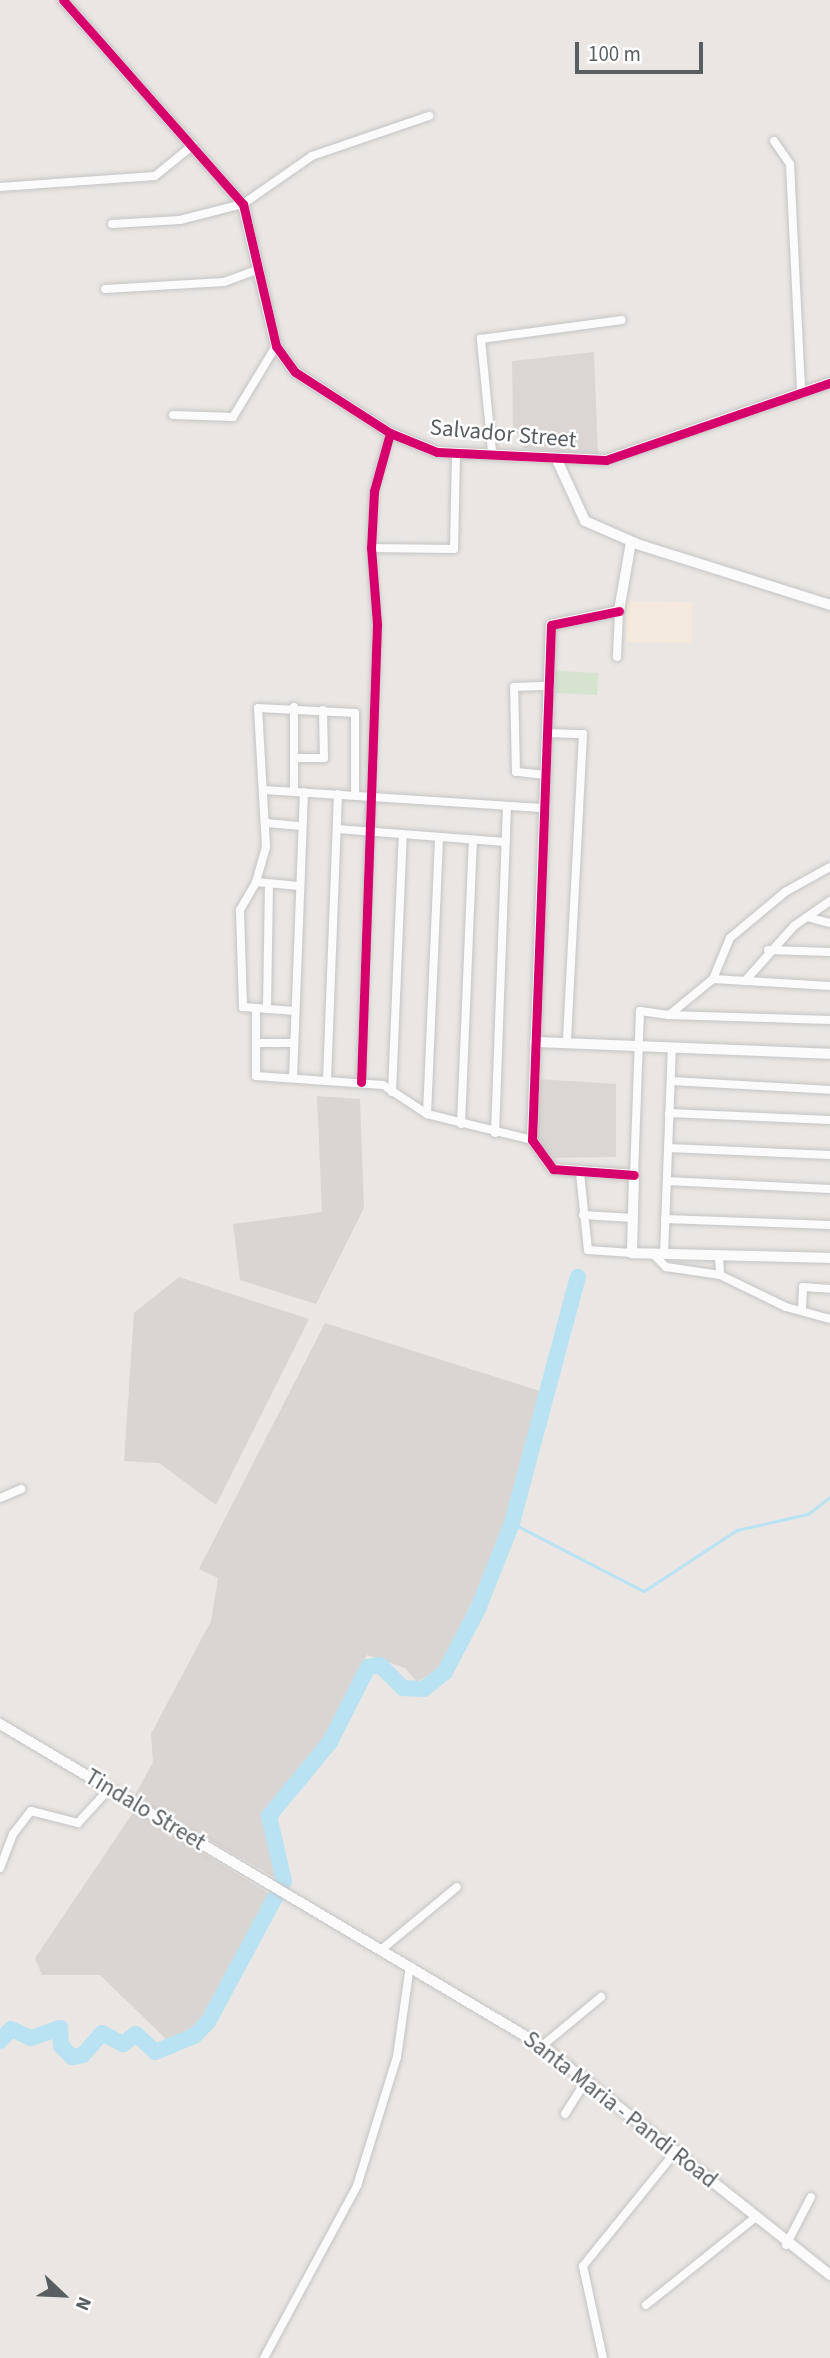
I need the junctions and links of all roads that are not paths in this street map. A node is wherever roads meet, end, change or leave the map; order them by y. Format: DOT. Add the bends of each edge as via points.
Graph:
graph roads {
  1 [pos="64,1"];
  2 [pos="429,116"];
  3 [pos="774,141"];
  4 [pos="193,145"];
  5 [pos="0,187"];
  6 [pos="243,204"];
  7 [pos="112,224"];
  8 [pos="260,269"];
  9 [pos="104,289"];
  10 [pos="622,320"];
  11 [pos="276,346"];
  12 [pos="830,383"];
  13 [pos="801,393"];
  14 [pos="173,415"];
  15 [pos="390,433"];
  16 [pos="492,452"];
  17 [pos="456,454"];
  18 [pos="557,460"];
  19 [pos="631,542"];
  20 [pos="371,548"];
  21 [pos="830,605"];
  22 [pos="620,611"];
  23 [pos="617,657"];
  24 [pos="550,687"];
  25 [pos="294,707"];
  26 [pos="323,710"];
  27 [pos="548,733"];
  28 [pos="294,758"];
  29 [pos="546,775"];
  30 [pos="264,790"];
  31 [pos="299,791"];
  32 [pos="338,794"];
  33 [pos="355,795"];
  34 [pos="372,796"];
  35 [pos="507,806"];
  36 [pos="545,808"];
  37 [pos="265,823"];
  38 [pos="302,826"];
  39 [pos="337,829"];
  40 [pos="371,831"];
  41 [pos="403,834"];
  42 [pos="439,837"];
  43 [pos="473,840"];
  44 [pos="505,842"];
  45 [pos="830,867"];
  46 [pos="257,882"];
  47 [pos="269,885"];
  48 [pos="299,886"];
  49 [pos="830,901"];
  50 [pos="807,917"];
  51 [pos="830,923"];
  52 [pos="768,950"];
  53 [pos="830,952"];
  54 [pos="713,979"];
  55 [pos="745,981"];
  56 [pos="830,986"];
  57 [pos="256,1008"];
  58 [pos="267,1009"];
  59 [pos="295,1011"];
  60 [pos="669,1015"];
  61 [pos="830,1020"];
  62 [pos="535,1042"];
  63 [pos="256,1043"];
  64 [pos="567,1043"];
  65 [pos="294,1044"];
  66 [pos="639,1046"];
  67 [pos="672,1047"];
  68 [pos="830,1054"];
  69 [pos="293,1078"];
  70 [pos="327,1080"];
  71 [pos="671,1081"];
  72 [pos="361,1082"];
  73 [pos="830,1090"];
  74 [pos="393,1092"];
  75 [pos="669,1113"];
  76 [pos="427,1114"];
  77 [pos="830,1120"];
  78 [pos="461,1124"];
  79 [pos="495,1133"];
  80 [pos="532,1140"];
  81 [pos="668,1148"];
  82 [pos="830,1155"];
  83 [pos="580,1173"];
  84 [pos="634,1175"];
  85 [pos="667,1181"];
  86 [pos="830,1189"];
  87 [pos="583,1214"];
  88 [pos="633,1218"];
  89 [pos="665,1219"];
  90 [pos="830,1225"];
  91 [pos="632,1253"];
  92 [pos="658,1253"];
  93 [pos="719,1255"];
  94 [pos="830,1258"];
  95 [pos="720,1275"];
  96 [pos="830,1289"];
  97 [pos="802,1308"];
  98 [pos="830,1319"];
  99 [pos="20,1489"];
  100 [pos="0,1499"];
  101 [pos="0,1724"];
  102 [pos="110,1788"];
  103 [pos="0,1868"];
  104 [pos="457,1887"];
  105 [pos="290,1897"];
  106 [pos="382,1949"];
  107 [pos="410,1966"];
  108 [pos="601,1997"];
  109 [pos="542,2046"];
  110 [pos="587,2079"];
  111 [pos="565,2114"];
  112 [pos="677,2150"];
  113 [pos="811,2197"];
  114 [pos="756,2217"];
  115 [pos="786,2245"];
  116 [pos="830,2275"];
  117 [pos="646,2305"];
  118 [pos="264,2358"];
  119 [pos="603,2358"];
  1 -- 4 [label="street, Salvador Street"];
  2 -- 6 [label="street" via="312,156"];
  3 -- 13 [label="street" via="790,164"];
  4 -- 5 [label="street" via="155,176"];
  4 -- 6 [label="street, Salvador Street"];
  6 -- 7 [label="street" via="180,220"];
  6 -- 8 [label="street, Salvador Street"];
  8 -- 9 [label="street" via="224,282"];
  8 -- 11 [label="street, Salvador Street"];
  10 -- 16 [label="street" via="481,339"];
  11 -- 14 [label="street" via="233,417"];
  11 -- 15 [label="street, Salvador Street" via="295,372"];
  12 -- 13 [label="street, Salvador Street"];
  13 -- 18 [label="street, Salvador Street" via="606,460"];
  15 -- 17 [label="street, Salvador Street"];
  15 -- 20 [label="street" via="374,491"];
  16 -- 17 [label="street, Salvador Street"];
  16 -- 18 [label="street, Salvador Street"];
  17 -- 20 [label="street" via="454,549"];
  18 -- 19 [label="street" via="586,521"];
  19 -- 21 [label="street"];
  19 -- 22 [label="street"];
  20 -- 34 [label="street" via="377,624"];
  22 -- 23 [label="street"];
  22 -- 24 [label="street" via="584,623 551,625"];
  24 -- 27 [label="street"];
  24 -- 29 [label="street" via="514,687 516,772"];
  25 -- 26 [label="street"];
  25 -- 28 [label="street"];
  25 -- 30 [label="street" via="258,708"];
  26 -- 28 [label="street" via="324,758"];
  26 -- 33 [label="street" via="355,713"];
  27 -- 29 [label="street"];
  27 -- 64 [label="street" via="583,734"];
  28 -- 31 [label="street"];
  29 -- 36 [label="street"];
  30 -- 31 [label="street"];
  30 -- 37 [label="street"];
  31 -- 32 [label="street"];
  31 -- 38 [label="street"];
  32 -- 33 [label="street"];
  32 -- 39 [label="street"];
  33 -- 34 [label="street"];
  34 -- 35 [label="street"];
  34 -- 40 [label="street"];
  35 -- 36 [label="street"];
  35 -- 44 [label="street"];
  36 -- 62 [label="street"];
  37 -- 38 [label="street"];
  37 -- 46 [label="street"];
  38 -- 48 [label="street"];
  39 -- 40 [label="street"];
  39 -- 70 [label="street"];
  40 -- 41 [label="street"];
  40 -- 72 [label="street"];
  41 -- 42 [label="street"];
  41 -- 74 [label="street"];
  42 -- 43 [label="street"];
  42 -- 76 [label="street"];
  43 -- 44 [label="street"];
  43 -- 78 [label="street"];
  44 -- 79 [label="street"];
  45 -- 54 [label="street" via="785,892 730,938"];
  46 -- 47 [label="street"];
  46 -- 57 [label="street" via="240,910 243,1007"];
  47 -- 48 [label="street"];
  47 -- 58 [label="street"];
  48 -- 59 [label="street"];
  49 -- 50 [label="street"];
  50 -- 51 [label="street"];
  50 -- 52 [label="street"];
  52 -- 53 [label="street"];
  52 -- 55 [label="street"];
  54 -- 55 [label="street"];
  54 -- 60 [label="street"];
  55 -- 56 [label="street"];
  57 -- 58 [label="street"];
  57 -- 63 [label="street"];
  58 -- 59 [label="street"];
  59 -- 65 [label="street"];
  60 -- 61 [label="street"];
  60 -- 66 [label="street" via="640,1011"];
  62 -- 64 [label="street"];
  62 -- 80 [label="street"];
  63 -- 65 [label="street"];
  63 -- 69 [label="street" via="256,1076"];
  64 -- 66 [label="street"];
  65 -- 69 [label="street"];
  66 -- 67 [label="street"];
  66 -- 84 [label="street"];
  67 -- 68 [label="street"];
  67 -- 71 [label="street"];
  69 -- 70 [label="street"];
  70 -- 72 [label="street"];
  71 -- 73 [label="street"];
  71 -- 75 [label="street"];
  72 -- 74 [label="street"];
  74 -- 76 [label="street"];
  75 -- 77 [label="street"];
  75 -- 81 [label="street"];
  76 -- 78 [label="street"];
  78 -- 79 [label="street"];
  79 -- 80 [label="street"];
  80 -- 83 [label="street" via="553,1169"];
  81 -- 82 [label="street"];
  81 -- 85 [label="street"];
  83 -- 84 [label="street"];
  83 -- 87 [label="street"];
  84 -- 88 [label="street"];
  85 -- 86 [label="street"];
  85 -- 89 [label="street"];
  87 -- 88 [label="street"];
  87 -- 91 [label="street" via="588,1250"];
  88 -- 91 [label="street"];
  89 -- 90 [label="street"];
  89 -- 92 [label="street"];
  91 -- 92 [label="street"];
  92 -- 93 [label="street"];
  92 -- 95 [label="street" via="666,1267"];
  93 -- 94 [label="street"];
  93 -- 95 [label="street"];
  95 -- 97 [label="street" via="786,1307"];
  96 -- 97 [label="street" via="803,1287"];
  97 -- 98 [label="street"];
  99 -- 100 [label="street"];
  101 -- 102 [label="street, Tindalo Street"];
  102 -- 103 [label="street" via="78,1823 31,1811 13,1834"];
  102 -- 105 [label="street, Tindalo Street"];
  104 -- 106 [label="street"];
  105 -- 106 [label="street, Santa Maria - Pandi Road"];
  106 -- 107 [label="street, Santa Maria - Pandi Road"];
  107 -- 109 [label="street, Santa Maria - Pandi Road"];
  107 -- 118 [label="street" via="397,2057 358,2186"];
  108 -- 109 [label="street"];
  109 -- 110 [label="street, Santa Maria - Pandi Road"];
  110 -- 111 [label="street"];
  110 -- 112 [label="street, Santa Maria - Pandi Road"];
  112 -- 114 [label="street, Santa Maria - Pandi Road"];
  112 -- 119 [label="street" via="583,2266"];
  113 -- 115 [label="street"];
  114 -- 115 [label="street, Santa Maria - Pandi Road"];
  114 -- 117 [label="street"];
  115 -- 116 [label="street, Santa Maria - Pandi Road"];
}
